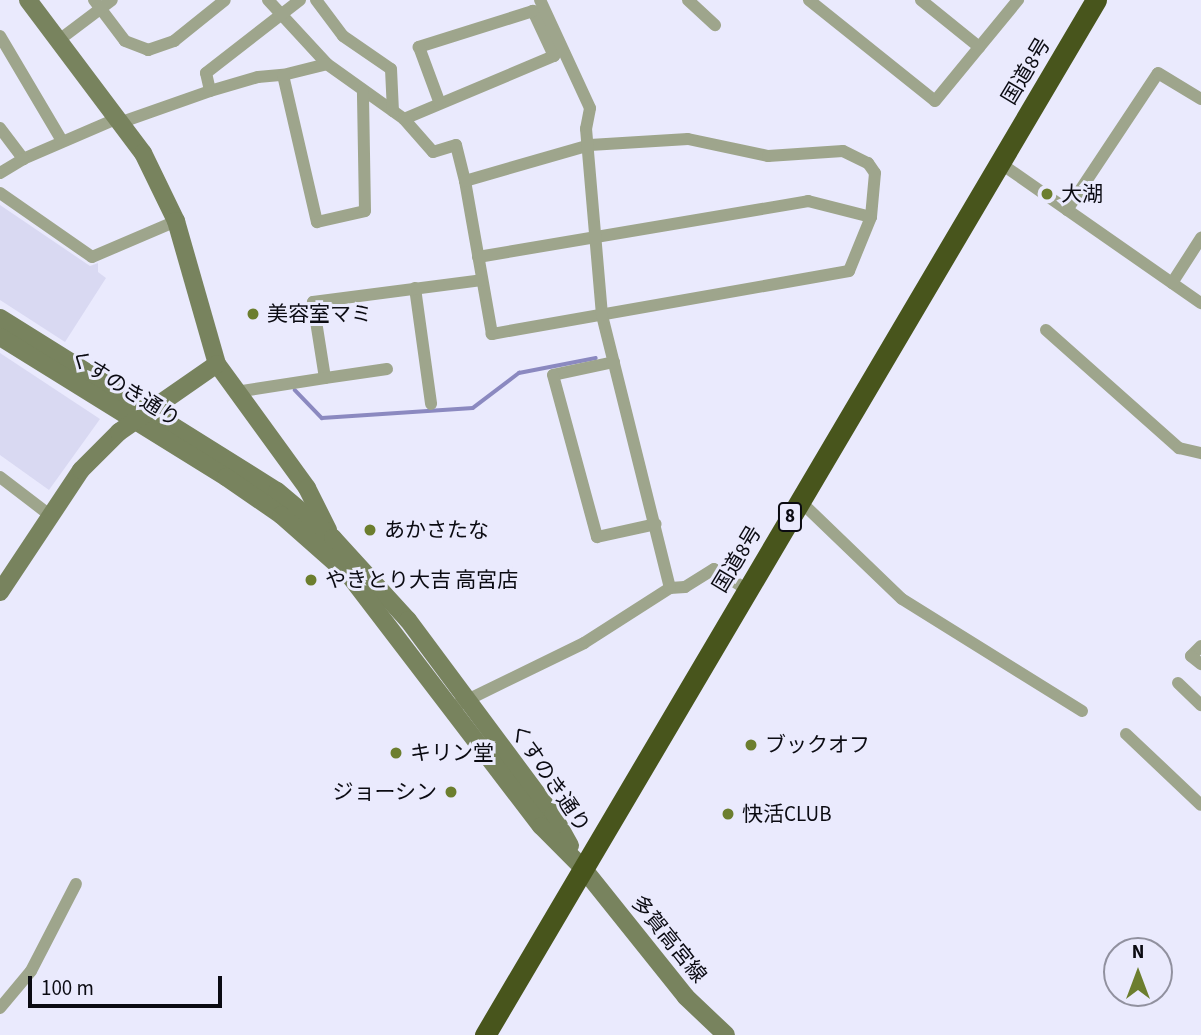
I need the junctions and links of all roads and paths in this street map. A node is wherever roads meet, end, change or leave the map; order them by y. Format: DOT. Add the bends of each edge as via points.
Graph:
graph roads {
  1 [pos="28,0"];
  2 [pos="112,0"];
  3 [pos="268,0"];
  4 [pos="300,0"];
  5 [pos="316,0"];
  6 [pos="540,0"];
  7 [pos="688,0"];
  8 [pos="809,0"];
  9 [pos="921,0"];
  10 [pos="1018,0"];
  11 [pos="1096,0"];
  12 [pos="222,1"];
  13 [pos="97,4"];
  14 [pos="280,15"];
  15 [pos="715,25"];
  16 [pos="0,36"];
  17 [pos="59,40"];
  18 [pos="979,47"];
  19 [pos="327,64"];
  20 [pos="284,75"];
  21 [pos="363,91"];
  22 [pos="210,92"];
  23 [pos="1201,99"];
  24 [pos="439,101"];
  25 [pos="393,111"];
  26 [pos="404,119"];
  27 [pos="120,120"];
  28 [pos="0,128"];
  29 [pos="62,141"];
  30 [pos="590,145"];
  31 [pos="23,159"];
  32 [pos="1000,163"];
  33 [pos="0,173"];
  34 [pos="466,181"];
  35 [pos="0,193"];
  36 [pos="1067,210"];
  37 [pos="871,217"];
  38 [pos="176,221"];
  39 [pos="598,237"];
  40 [pos="1201,237"];
  41 [pos="478,257"];
  42 [pos="482,280"];
  43 [pos="1172,283"];
  44 [pos="415,288"];
  45 [pos="1201,303"];
  46 [pos="602,315"];
  47 [pos="0,318"];
  48 [pos="1046,330"];
  49 [pos="0,337"];
  50 [pos="614,362"];
  51 [pos="217,365"];
  52 [pos="387,369"];
  53 [pos="325,378"];
  54 [pos="236,392"];
  55 [pos="431,404"];
  56 [pos="144,418"];
  57 [pos="1201,453"];
  58 [pos="0,477"];
  59 [pos="800,501"];
  60 [pos="51,516"];
  61 [pos="656,524"];
  62 [pos="333,538"];
  63 [pos="670,588"];
  64 [pos="747,590"];
  65 [pos="0,592"];
  66 [pos="1201,646"];
  67 [pos="1201,664"];
  68 [pos="1178,683"];
  69 [pos="460,703"];
  70 [pos="1201,705"];
  71 [pos="1082,711"];
  72 [pos="1126,734"];
  73 [pos="1201,805"];
  74 [pos="582,867"];
  75 [pos="76,884"];
  76 [pos="0,1008"];
  77 [pos="485,1035"];
  78 [pos="726,1035"];
  1 -- 17 [label="main road"];
  2 -- 13 [label="street"];
  3 -- 14 [label="street"];
  4 -- 14 [label="street"];
  5 -- 25 [label="street" via="343,36 391,69"];
  6 -- 30 [label="street" via="590,108 586,129"];
  7 -- 15 [label="street"];
  8 -- 18 [label="street" via="935,101"];
  9 -- 18 [label="street"];
  10 -- 18 [label="street"];
  11 -- 32 [label="highway, 国道8号 / 8"];
  12 -- 13 [label="street" via="174,41 148,50 125,41"];
  13 -- 17 [label="street"];
  14 -- 19 [label="street"];
  14 -- 22 [label="street" via="206,73"];
  16 -- 29 [label="street"];
  17 -- 27 [label="main road"];
  19 -- 20 [label="street"];
  19 -- 21 [label="street"];
  20 -- 21 [label="street" via="317,222 365,211"];
  20 -- 22 [label="street" via="258,77"];
  21 -- 25 [label="street"];
  22 -- 27 [label="street"];
  23 -- 36 [label="street" via="1158,73"];
  24 -- 24 [label="street" via="419,47 533,11 554,56"];
  24 -- 26 [label="street"];
  25 -- 26 [label="street"];
  26 -- 34 [label="street" via="433,152 456,145"];
  27 -- 29 [label="street"];
  27 -- 38 [label="main road" via="156,177"];
  28 -- 31 [label="street"];
  29 -- 31 [label="street"];
  30 -- 34 [label="street"];
  30 -- 37 [label="street" via="688,139 768,156 844,151 867,163 875,173"];
  30 -- 39 [label="street"];
  31 -- 33 [label="street"];
  32 -- 36 [label="street"];
  32 -- 59 [label="highway, 国道8号 / 8"];
  34 -- 41 [label="street"];
  35 -- 38 [label="street" via="92,257"];
  36 -- 43 [label="street"];
  37 -- 39 [label="street" via="808,201"];
  37 -- 46 [label="street" via="849,271"];
  38 -- 51 [label="main road"];
  39 -- 41 [label="street"];
  39 -- 46 [label="street"];
  40 -- 43 [label="street"];
  41 -- 42 [label="street"];
  42 -- 44 [label="street"];
  42 -- 46 [label="street" via="492,334"];
  43 -- 45 [label="street"];
  44 -- 53 [label="street" via="313,302"];
  44 -- 55 [label="street"];
  46 -- 50 [label="street"];
  47 -- 56 [label="main road, くすのき通り"];
  48 -- 57 [label="street" via="1179,448"];
  49 -- 56 [label="main road, くすのき通り"];
  50 -- 61 [label="street"];
  50 -- 61 [label="street" via="553,374 597,537"];
  51 -- 54 [label="main road"];
  51 -- 56 [label="main road"];
  52 -- 53 [label="street"];
  53 -- 54 [label="street"];
  54 -- 62 [label="main road" via="306,488"];
  56 -- 60 [label="main road" via="81,470"];
  56 -- 62 [label="main road, くすのき通り" via="277,491"];
  56 -- 69 [label="main road, くすのき通り" via="316,545 349,575"];
  58 -- 60 [label="street"];
  59 -- 64 [label="highway, 国道8号 / 8"];
  59 -- 71 [label="street" via="902,599"];
  60 -- 65 [label="main road"];
  61 -- 63 [label="street"];
  62 -- 69 [label="main road, くすのき通り" via="373,577"];
  63 -- 64 [label="street" via="685,586 714,569"];
  63 -- 69 [label="street" via="584,643"];
  64 -- 74 [label="highway, 国道8号 / 8"];
  66 -- 67 [label="street" via="1191,656"];
  68 -- 70 [label="street"];
  69 -- 74 [label="main road, くすのき通り" via="541,826"];
  72 -- 73 [label="street"];
  74 -- 77 [label="highway, 国道8号 / 8"];
  74 -- 78 [label="main road, 多賀高宮線" via="686,997"];
  75 -- 76 [label="street" via="30,971"];
}
